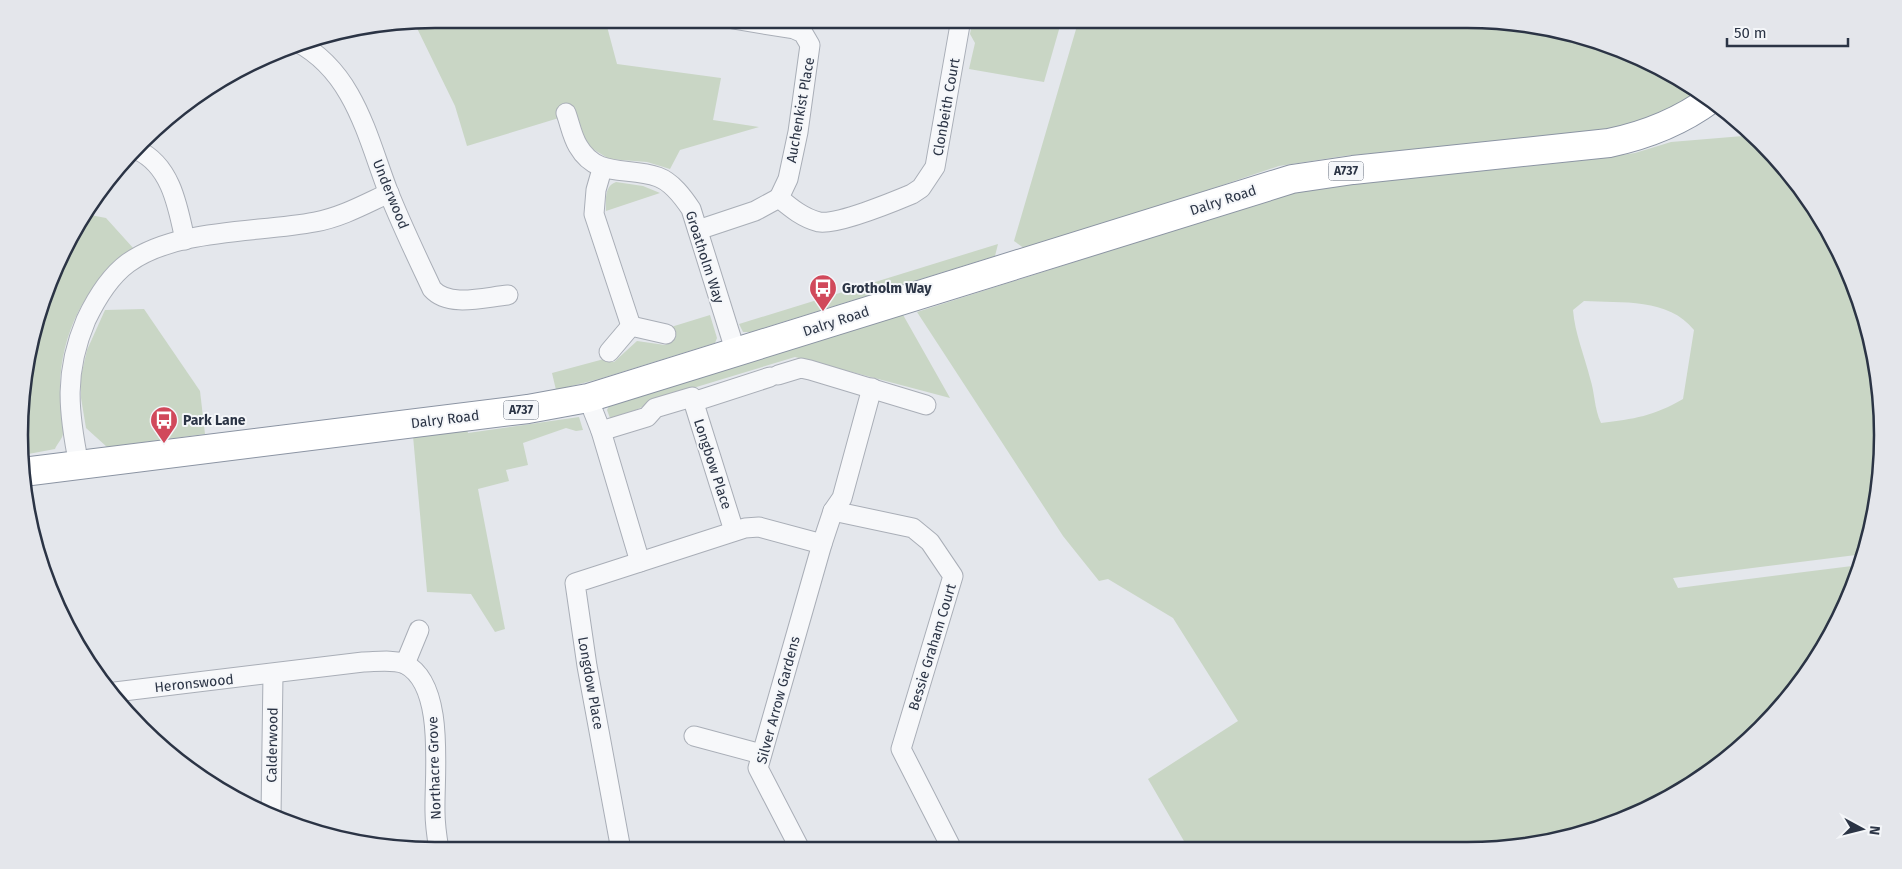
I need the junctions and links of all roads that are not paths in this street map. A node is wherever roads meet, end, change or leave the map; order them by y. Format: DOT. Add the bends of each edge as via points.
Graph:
graph roads {
  1 [pos="788,28"];
  2 [pos="960,28"];
  3 [pos="306,48"];
  4 [pos="1704,105"];
  5 [pos="566,113"];
  6 [pos="141,153"];
  7 [pos="602,169"];
  8 [pos="389,193"];
  9 [pos="779,198"];
  10 [pos="698,230"];
  11 [pos="184,240"];
  12 [pos="508,295"];
  13 [pos="631,326"];
  14 [pos="666,334"];
  15 [pos="609,352"];
  16 [pos="736,353"];
  17 [pos="872,388"];
  18 [pos="588,398"];
  19 [pos="692,400"];
  20 [pos="926,405"];
  21 [pos="600,431"];
  22 [pos="79,465"];
  23 [pos="29,471"];
  24 [pos="833,511"];
  25 [pos="734,531"];
  26 [pos="822,544"];
  27 [pos="640,562"];
  28 [pos="419,630"];
  29 [pos="404,664"];
  30 [pos="273,674"];
  31 [pos="120,691"];
  32 [pos="694,736"];
  33 [pos="761,754"];
  34 [pos="271,808"];
  35 [pos="438,842"];
  36 [pos="620,842"];
  37 [pos="796,842"];
  38 [pos="949,842"];
  1 -- 9 [label="street, Auchenkist Place" via="803,33 810,45 798,132 788,179"];
  2 -- 9 [label="street, Clonbeith Court" via="938,158 933,172 921,188 902,199 833,222 808,218"];
  3 -- 8 [label="street, Underwood" via="343,82 356,105"];
  4 -- 16 [label="highway, Dalry Road / A737" via="1679,121 1609,143 1292,179"];
  5 -- 7 [label="street" via="579,148"];
  6 -- 11 [label="street" via="151,159 170,185"];
  7 -- 10 [label="street, Groatholm Way" via="660,177 684,199"];
  7 -- 13 [label="street" via="594,214"];
  8 -- 11 [label="street" via="350,212 316,222"];
  8 -- 12 [label="street, Underwood" via="437,295 455,300"];
  9 -- 10 [label="street" via="755,211"];
  10 -- 16 [label="street, Groatholm Way"];
  11 -- 22 [label="street" via="129,262 107,284 91,310 78,340 70,372 70,401"];
  13 -- 14 [label="street"];
  13 -- 15 [label="street"];
  16 -- 18 [label="highway, Dalry Road / A737"];
  17 -- 19 [label="street" via="801,368"];
  17 -- 20 [label="street"];
  17 -- 24 [label="street, Silver Arrow Gardens" via="842,498"];
  18 -- 21 [label="street"];
  18 -- 22 [label="highway, Dalry Road / A737" via="528,409"];
  19 -- 21 [label="street" via="655,408 647,417"];
  19 -- 25 [label="street, Longbow Place"];
  21 -- 27 [label="street"];
  22 -- 23 [label="highway, Dalry Road / A737"];
  24 -- 26 [label="street, Silver Arrow Gardens"];
  24 -- 38 [label="street, Bessie Graham Court" via="913,528 930,542 953,576 901,749"];
  25 -- 26 [label="street" via="759,527"];
  25 -- 27 [label="street"];
  26 -- 33 [label="street, Silver Arrow Gardens"];
  27 -- 36 [label="street, Longdow Place" via="575,583"];
  28 -- 29 [label="street"];
  29 -- 30 [label="street" via="363,662"];
  29 -- 35 [label="street, Northacre Grove" via="425,687 432,708"];
  30 -- 31 [label="street, Heronswood"];
  30 -- 34 [label="street, Calderwood"];
  32 -- 33 [label="street"];
  33 -- 37 [label="street, Silver Arrow Gardens" via="758,768"];
}
